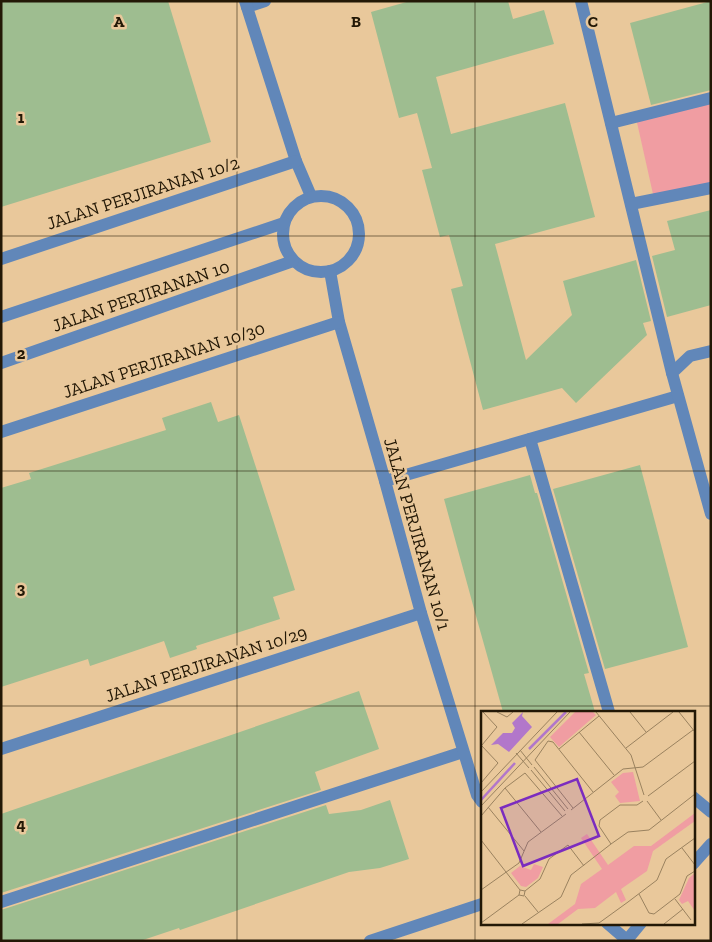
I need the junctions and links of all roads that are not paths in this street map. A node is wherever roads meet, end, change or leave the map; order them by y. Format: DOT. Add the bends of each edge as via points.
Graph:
graph roads {
  1 [pos="265,1"];
  2 [pos="581,1"];
  3 [pos="246,4"];
  4 [pos="711,98"];
  5 [pos="611,124"];
  6 [pos="296,161"];
  7 [pos="711,188"];
  8 [pos="311,196"];
  9 [pos="630,204"];
  10 [pos="284,224"];
  11 [pos="1,259"];
  12 [pos="293,261"];
  13 [pos="330,272"];
  14 [pos="1,317"];
  15 [pos="338,322"];
  16 [pos="711,351"];
  17 [pos="1,363"];
  18 [pos="672,373"];
  19 [pos="678,396"];
  20 [pos="1,432"];
  21 [pos="530,439"];
  22 [pos="385,481"];
  23 [pos="711,514"];
  24 [pos="421,613"];
  25 [pos="609,711"];
  26 [pos="1,749"];
  27 [pos="463,752"];
  28 [pos="694,798"];
  29 [pos="481,801"];
  30 [pos="711,812"];
  31 [pos="711,844"];
  32 [pos="694,863"];
  33 [pos="1,902"];
  34 [pos="481,904"];
  35 [pos="608,924"];
  36 [pos="641,924"];
  37 [pos="627,940"];
  38 [pos="370,941"];
  1 -- 3 [label="street"];
  2 -- 5 [label="street"];
  3 -- 6 [label="street"];
  4 -- 5 [label="street"];
  5 -- 9 [label="street"];
  6 -- 8 [label="street"];
  6 -- 11 [label="street, JALAN PERJIRANAN 10/2"];
  7 -- 9 [label="street"];
  8 -- 10 [label="street" via="289,212"];
  8 -- 13 [label="street" via="338,199 356,218 358,244 352,256"];
  9 -- 18 [label="street"];
  10 -- 12 [label="street" via="285,250"];
  10 -- 14 [label="street, JALAN PERJIRANAN 10"];
  12 -- 13 [label="street" via="317,273"];
  12 -- 17 [label="street, JALAN PERJIRANAN 10"];
  13 -- 15 [label="street, JALAN PERJIRANAN 10/1"];
  15 -- 20 [label="street, JALAN PERJIRANAN 10/30"];
  15 -- 22 [label="street, JALAN PERJIRANAN 10/1"];
  16 -- 18 [label="street" via="690,356"];
  18 -- 19 [label="street"];
  19 -- 21 [label="street"];
  19 -- 23 [label="street"];
  21 -- 22 [label="street"];
  21 -- 25 [label="street"];
  22 -- 24 [label="street, JALAN PERJIRANAN 10/1"];
  24 -- 26 [label="street, JALAN PERJIRANAN 10/29"];
  24 -- 27 [label="street, JALAN PERJIRANAN 10/1"];
  27 -- 29 [label="street, JALAN PERJIRANAN 10/1"];
  27 -- 33 [label="street"];
  28 -- 30 [label="street"];
  31 -- 32 [label="street"];
  34 -- 38 [label="street"];
  35 -- 37 [label="street"];
  36 -- 37 [label="street"];
}
